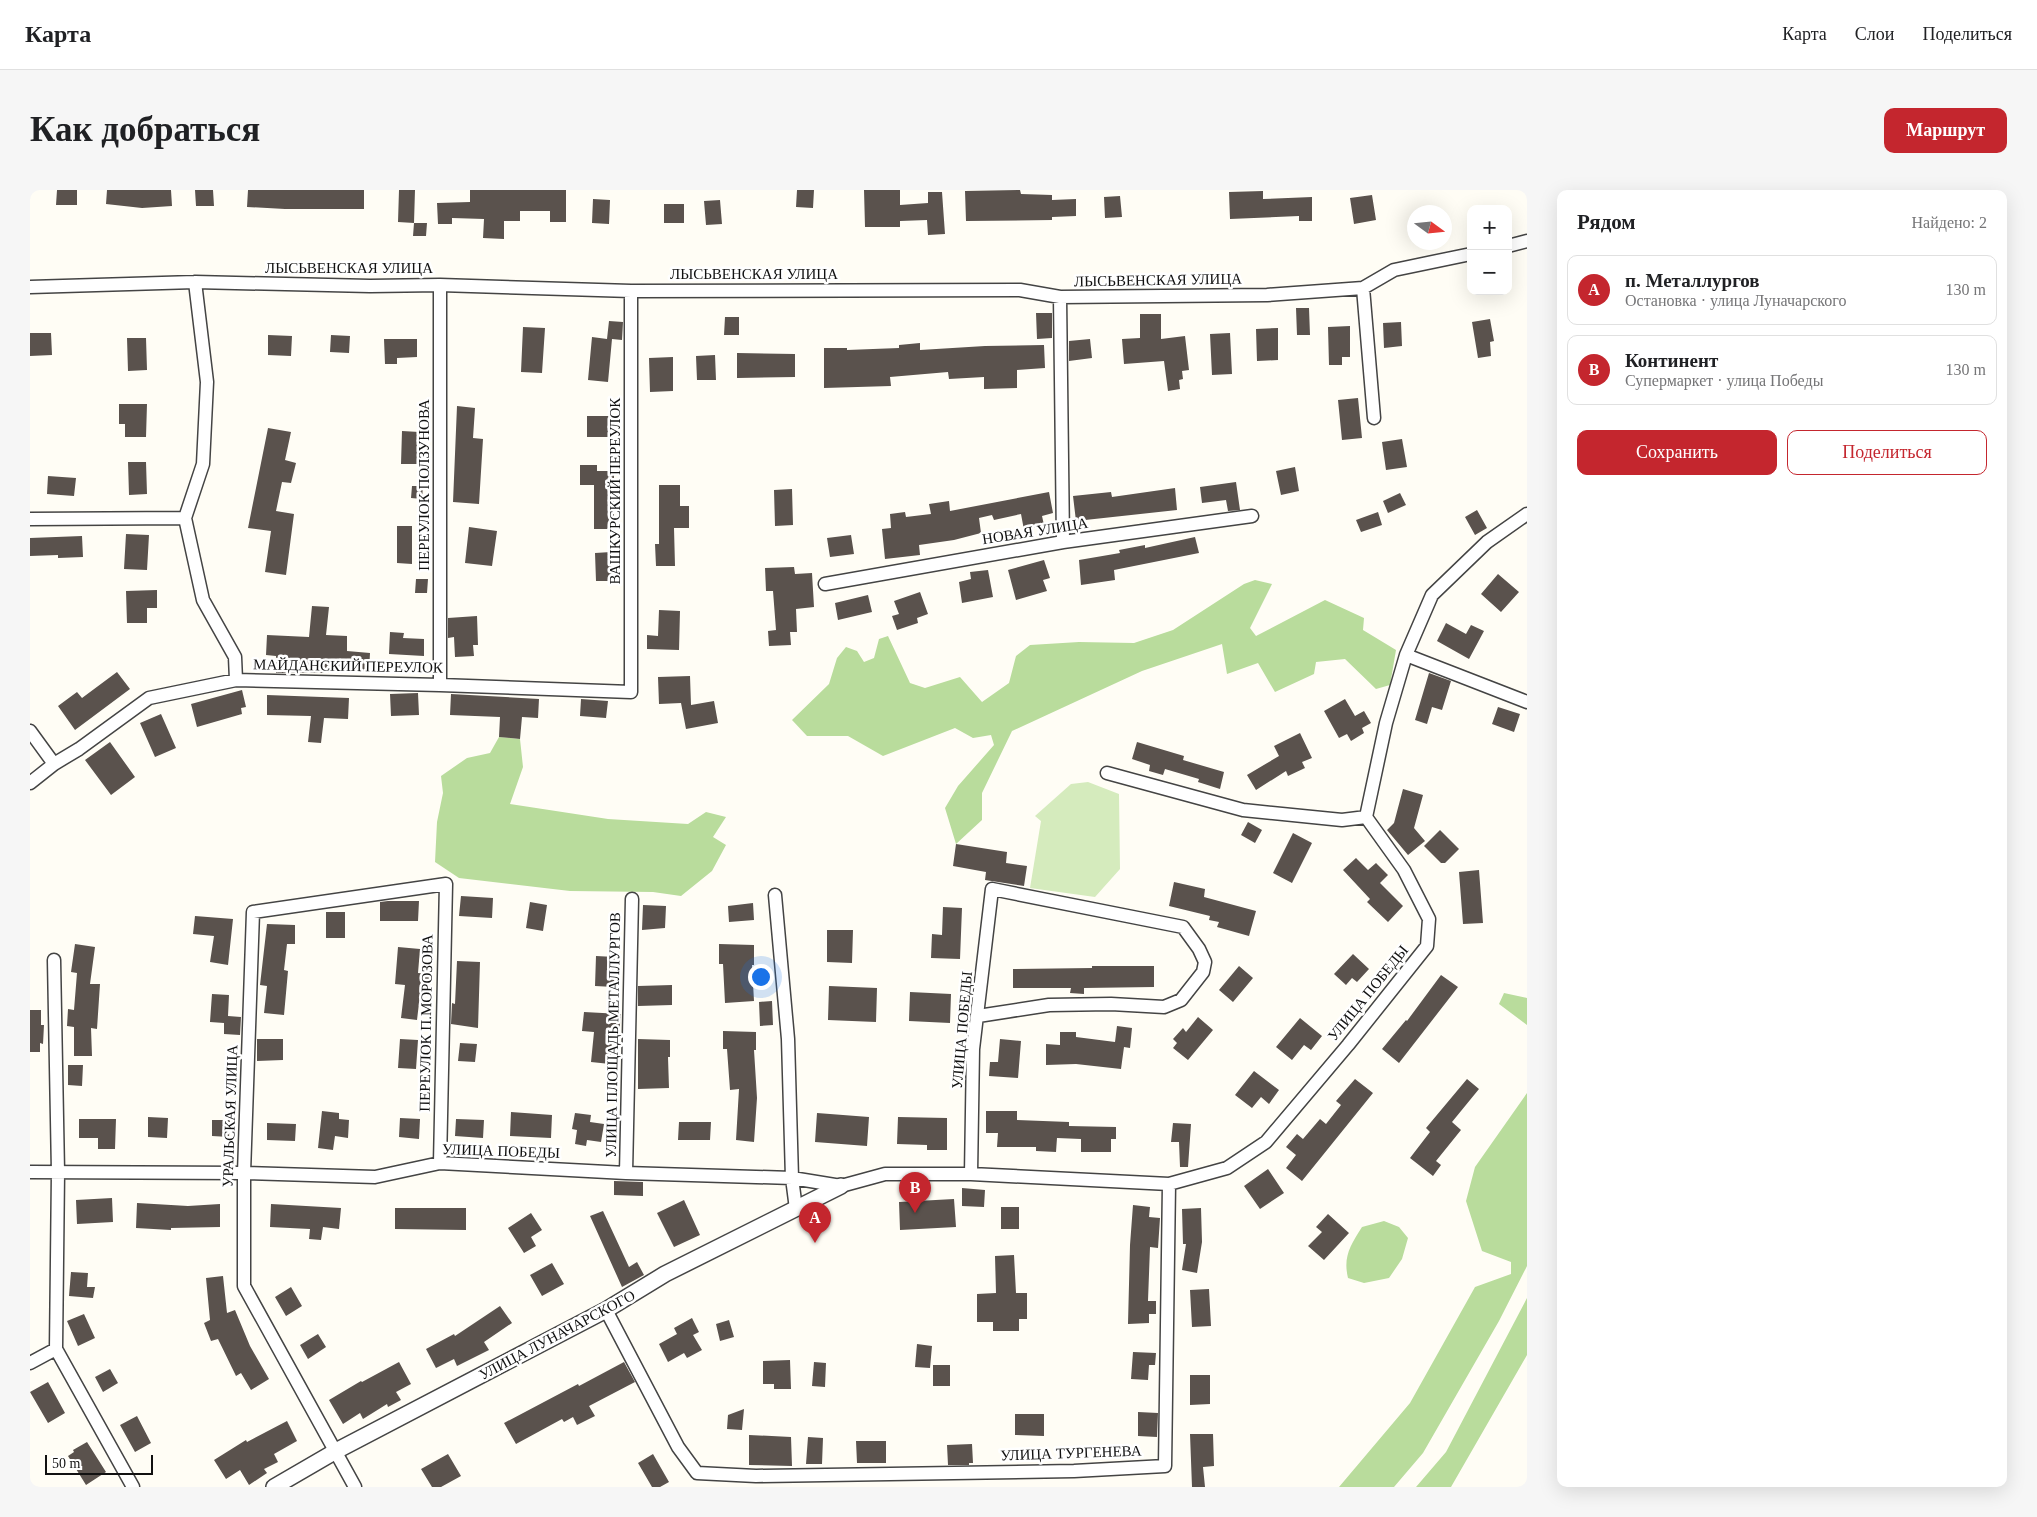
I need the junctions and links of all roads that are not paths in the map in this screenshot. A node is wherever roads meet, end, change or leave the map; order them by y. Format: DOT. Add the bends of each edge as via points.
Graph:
graph roads {
  1 [pos="1527,241"];
  2 [pos="1512,245"];
  3 [pos="1467,255"];
  4 [pos="195,282"];
  5 [pos="440,285"];
  6 [pos="30,287"];
  7 [pos="1363,288"];
  8 [pos="631,290"];
  9 [pos="1060,298"];
  10 [pos="1374,418"];
  11 [pos="1527,514"];
  12 [pos="1252,516"];
  13 [pos="185,518"];
  14 [pos="30,520"];
  15 [pos="1063,542"];
  16 [pos="825,584"];
  17 [pos="1406,655"];
  18 [pos="236,680"];
  19 [pos="440,685"];
  20 [pos="631,692"];
  21 [pos="1527,702"];
  22 [pos="30,732"];
  23 [pos="54,764"];
  24 [pos="1107,773"];
  25 [pos="30,783"];
  26 [pos="1366,818"];
  27 [pos="446,884"];
  28 [pos="775,895"];
  29 [pos="632,899"];
  30 [pos="54,960"];
  31 [pos="978,1016"];
  32 [pos="440,1163"];
  33 [pos="30,1172"];
  34 [pos="58,1172"];
  35 [pos="244,1173"];
  36 [pos="626,1173"];
  37 [pos="971,1174"];
  38 [pos="792,1178"];
  39 [pos="1169,1184"];
  40 [pos="841,1186"];
  41 [pos="796,1209"];
  42 [pos="606,1310"];
  43 [pos="56,1349"];
  44 [pos="30,1363"];
  45 [pos="336,1451"];
  46 [pos="133,1487"];
  47 [pos="274,1487"];
  48 [pos="355,1487"];
  1 -- 2 [label="street"];
  3 -- 7 [label="street, ЛЫСЬВЕНСКАЯ УЛИЦА" via="1394,270"];
  4 -- 5 [label="street, ЛЫСЬВЕНСКАЯ УЛИЦА"];
  4 -- 6 [label="street, ЛЫСЬВЕНСКАЯ УЛИЦА"];
  4 -- 13 [label="street" via="207,382 204,464"];
  5 -- 8 [label="street, ЛЫСЬВЕНСКАЯ УЛИЦА"];
  5 -- 19 [label="street, ПЕРЕУЛОК ПОЛЗУНОВА"];
  7 -- 9 [label="street, ЛЫСЬВЕНСКАЯ УЛИЦА" via="1267,295"];
  7 -- 10 [label="street"];
  8 -- 9 [label="street, ЛЫСЬВЕНСКАЯ УЛИЦА" via="1020,290"];
  8 -- 20 [label="street, ВАШКУРСКИЙ ПЕРЕУЛОК"];
  9 -- 15 [label="street"];
  11 -- 17 [label="street" via="1487,542 1432,595"];
  12 -- 15 [label="street, НОВАЯ УЛИЦА"];
  13 -- 14 [label="street"];
  13 -- 18 [label="street, МАЙДАНСКИЙ ПЕРЕУЛОК" via="203,600 234,657"];
  15 -- 16 [label="street, НОВАЯ УЛИЦА"];
  17 -- 21 [label="street"];
  17 -- 26 [label="street" via="1386,722"];
  18 -- 19 [label="street, МАЙДАНСКИЙ ПЕРЕУЛОК"];
  18 -- 23 [label="street" via="149,698"];
  19 -- 20 [label="street, МАЙДАНСКИЙ ПЕРЕУЛОК"];
  22 -- 23 [label="street"];
  23 -- 25 [label="street"];
  24 -- 26 [label="street" via="1242,810 1342,820"];
  26 -- 39 [label="street, УЛИЦА ПОБЕДЫ" via="1404,870 1429,919 1427,946 1266,1142 1227,1168"];
  27 -- 32 [label="street, ПЕРЕУЛОК П.МОРОЗОВА"];
  27 -- 35 [label="street, УРАЛЬСКАЯ УЛИЦА" via="253,912"];
  28 -- 38 [label="street" via="788,1039"];
  29 -- 36 [label="street, УЛИЦА ПЛОЩАДЬ МЕТАЛЛУРГОВ"];
  30 -- 34 [label="street"];
  31 -- 31 [label="street, УЛИЦА ПОБЕДЫ" via="1050,1005 1164,1007 1181,1000 1203,972 1205,962 1183,928 992,889"];
  31 -- 37 [label="street, УЛИЦА ПОБЕДЫ" via="973,1049"];
  32 -- 35 [label="street, УЛИЦА ПОБЕДЫ" via="375,1177"];
  32 -- 36 [label="street, УЛИЦА ПОБЕДЫ"];
  33 -- 34 [label="street, УЛИЦА ПОБЕДЫ"];
  34 -- 35 [label="street, УЛИЦА ПОБЕДЫ"];
  34 -- 43 [label="street"];
  35 -- 45 [label="street, УРАЛЬСКАЯ УЛИЦА" via="244,1286"];
  36 -- 38 [label="street, УЛИЦА ПОБЕДЫ"];
  37 -- 39 [label="street, УЛИЦА ПОБЕДЫ"];
  37 -- 40 [label="street, УЛИЦА ПОБЕДЫ" via="885,1174"];
  38 -- 40 [label="street, УЛИЦА ПОБЕДЫ"];
  38 -- 41 [label="street"];
  39 -- 42 [label="street, УЛИЦА ТУРГЕНЕВА" via="1165,1466 1074,1471 776,1476 697,1473 678,1447"];
  40 -- 41 [label="street, УЛИЦА ЛУНАЧАРСКОГО"];
  41 -- 42 [label="street, УЛИЦА ЛУНАЧАРСКОГО" via="665,1274"];
  42 -- 45 [label="street, УЛИЦА ЛУНАЧАРСКОГО"];
  43 -- 44 [label="street"];
  43 -- 46 [label="street"];
  45 -- 47 [label="street, УЛИЦА ЛУНАЧАРСКОГО"];
  45 -- 48 [label="street, УРАЛЬСКАЯ УЛИЦА"];
}
